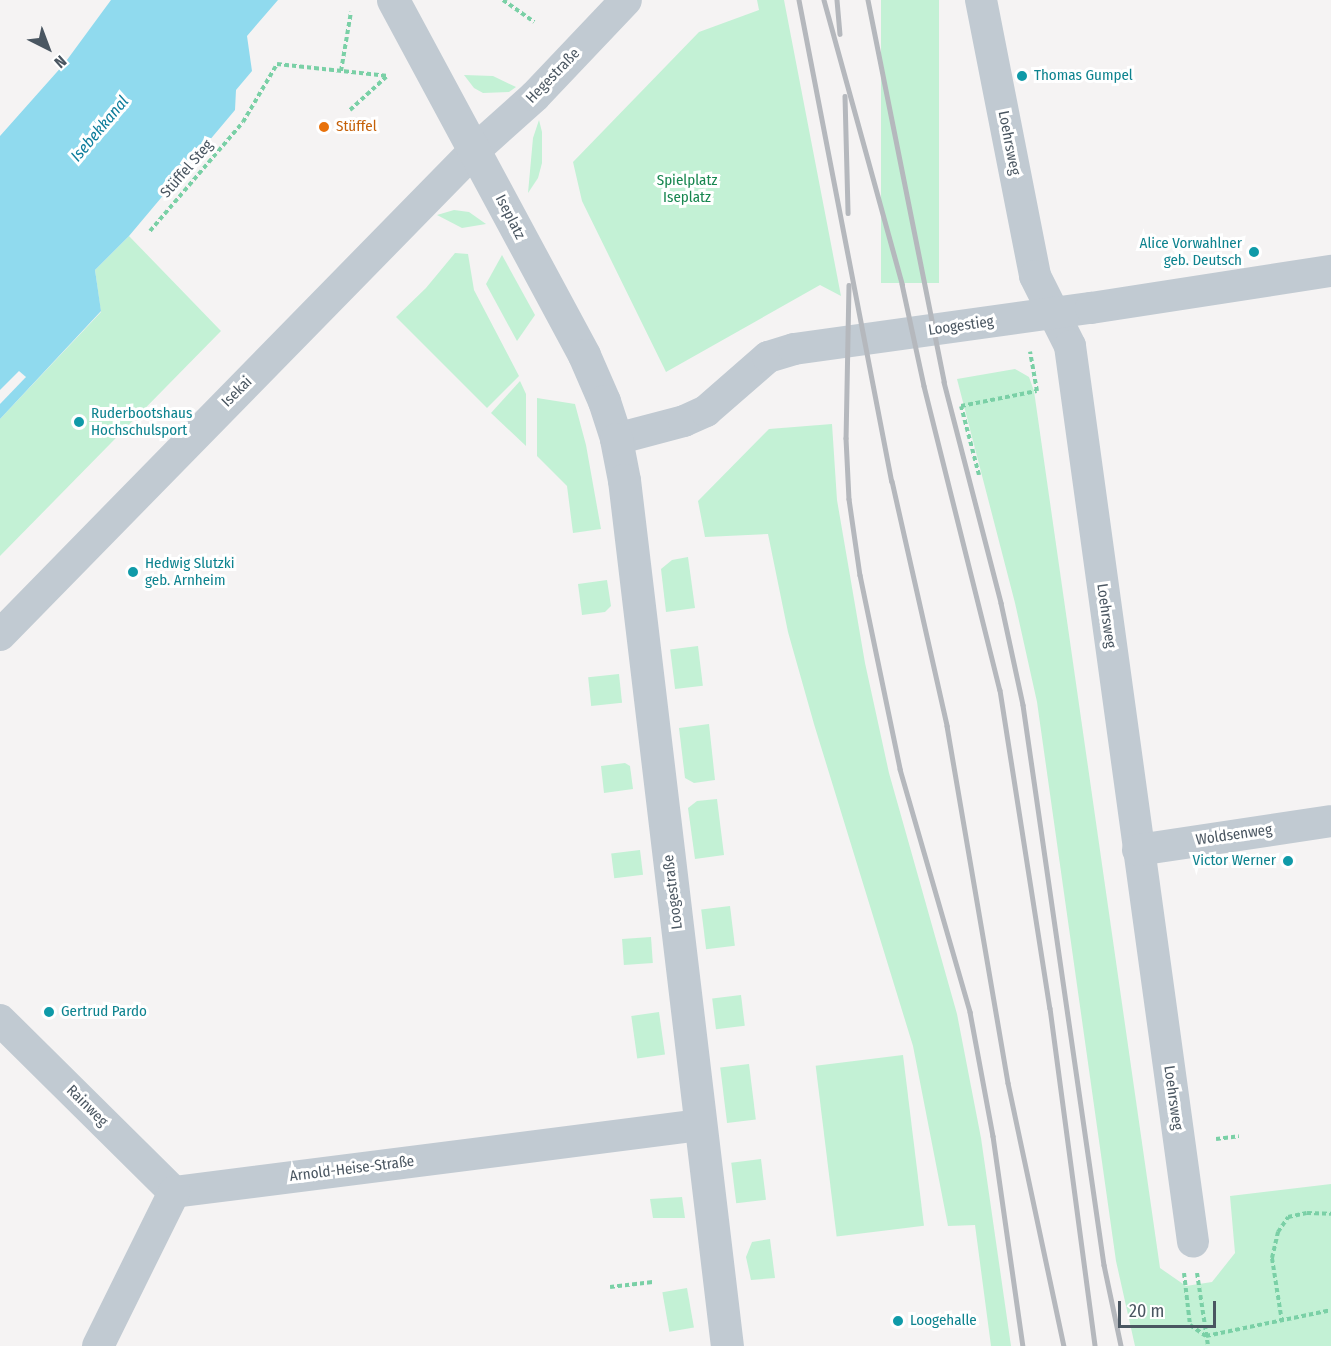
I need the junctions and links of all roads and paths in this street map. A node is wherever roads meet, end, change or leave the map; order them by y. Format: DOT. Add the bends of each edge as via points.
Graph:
graph roads {
  1 [pos="393,0"];
  2 [pos="503,0"];
  3 [pos="626,0"];
  4 [pos="981,0"];
  5 [pos="351,12"];
  6 [pos="534,22"];
  7 [pos="340,71"];
  8 [pos="351,110"];
  9 [pos="476,149"];
  10 [pos="150,231"];
  11 [pos="1331,271"];
  12 [pos="1054,313"];
  13 [pos="1030,352"];
  14 [pos="616,439"];
  15 [pos="979,475"];
  16 [pos="0,635"];
  17 [pos="1331,821"];
  18 [pos="1138,850"];
  19 [pos="0,1020"];
  20 [pos="701,1125"];
  21 [pos="1239,1136"];
  22 [pos="1216,1139"];
  23 [pos="174,1192"];
  24 [pos="1331,1214"];
  25 [pos="1193,1242"];
  26 [pos="1183,1278"];
  27 [pos="653,1282"];
  28 [pos="1198,1286"];
  29 [pos="610,1287"];
  30 [pos="1331,1310"];
  31 [pos="1281,1322"];
  32 [pos="1206,1336"];
  33 [pos="98,1346"];
  34 [pos="727,1346"];
  35 [pos="1208,1346"];
  1 -- 9 [label="street, Iseplatz"];
  2 -- 6 [label="path"];
  3 -- 9 [label="street, Hegestraße" via="535,96"];
  4 -- 12 [label="street, Loehrsweg" via="1035,276"];
  5 -- 7 [label="path"];
  7 -- 8 [label="path" via="388,76"];
  7 -- 10 [label="path, Stüffel Steg" via="277,64 243,122"];
  9 -- 14 [label="street, Iseplatz" via="595,378"];
  9 -- 16 [label="street, Isekai"];
  11 -- 12 [label="street, Loogestieg"];
  12 -- 14 [label="street, Loogestieg" via="794,349 768,357 706,411 684,421"];
  12 -- 18 [label="street, Loehrsweg" via="1070,346"];
  13 -- 15 [label="path" via="1037,391 961,406"];
  14 -- 20 [label="street, Loogestraße"];
  17 -- 18 [label="street, Woldsenweg"];
  18 -- 25 [label="street, Loehrsweg"];
  19 -- 23 [label="street, Rainweg"];
  20 -- 23 [label="street, Arnold-Heise-Straße"];
  20 -- 34 [label="street, Loogestraße"];
  21 -- 22 [label="path"];
  23 -- 33 [label="street"];
  24 -- 31 [label="path" via="1288,1217 1278,1232 1272,1258"];
  26 -- 32 [label="path" via="1190,1325"];
  27 -- 29 [label="path"];
  28 -- 32 [label="path"];
  30 -- 31 [label="path"];
  31 -- 32 [label="path"];
  32 -- 35 [label="path"];
}
